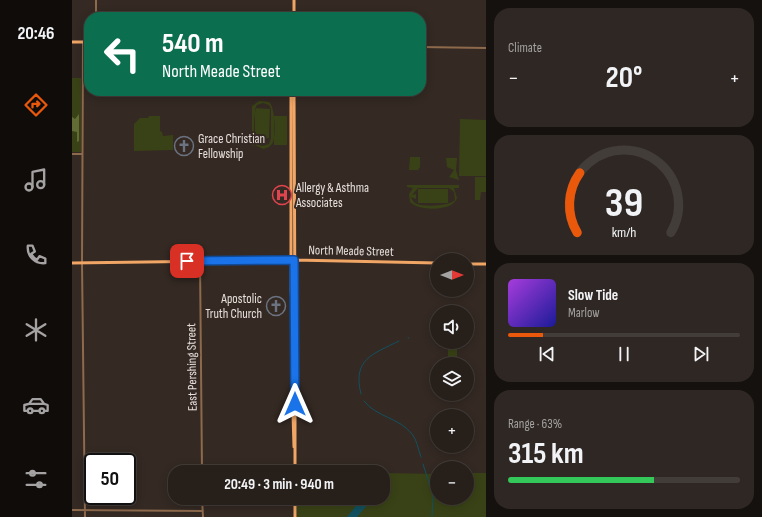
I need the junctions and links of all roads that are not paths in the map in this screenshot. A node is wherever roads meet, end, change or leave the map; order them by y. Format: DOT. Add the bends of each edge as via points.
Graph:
graph roads {
  1 [pos="96,0"];
  2 [pos="294,0"];
  3 [pos="96,12"];
  4 [pos="294,12"];
  5 [pos="72,42"];
  6 [pos="83,42"];
  7 [pos="426,47"];
  8 [pos="486,48"];
  9 [pos="291,96"];
  10 [pos="294,96"];
  11 [pos="72,154"];
  12 [pos="82,154"];
  13 [pos="292,260"];
  14 [pos="200,261"];
  15 [pos="72,263"];
  16 [pos="82,263"];
  17 [pos="430,263"];
  18 [pos="474,264"];
  19 [pos="486,264"];
  20 [pos="202,465"];
  21 [pos="295,465"];
  22 [pos="203,505"];
  23 [pos="295,505"];
  24 [pos="72,510"];
  25 [pos="85,510"];
  26 [pos="203,511"];
  27 [pos="85,517"];
  28 [pos="203,517"];
  29 [pos="295,517"];
  1 -- 3 [label="street"];
  2 -- 4 [label="main road"];
  5 -- 6 [label="main road"];
  6 -- 12 [label="street"];
  7 -- 8 [label="street"];
  9 -- 13 [label="main road"];
  10 -- 13 [label="main road"];
  11 -- 12 [label="street"];
  12 -- 16 [label="street"];
  13 -- 14 [label="main road, North Meade Street"];
  13 -- 17 [label="main road, North Meade Street"];
  13 -- 21 [label="main road"];
  14 -- 16 [label="main road, North Meade Street"];
  14 -- 20 [label="street, East Pershing Street"];
  15 -- 16 [label="main road, North Meade Street"];
  16 -- 25 [label="street"];
  18 -- 19 [label="main road"];
  22 -- 26 [label="street"];
  23 -- 29 [label="main road"];
  24 -- 25 [label="street"];
  25 -- 26 [label="street"];
  25 -- 27 [label="street"];
  26 -- 28 [label="street"];
}
